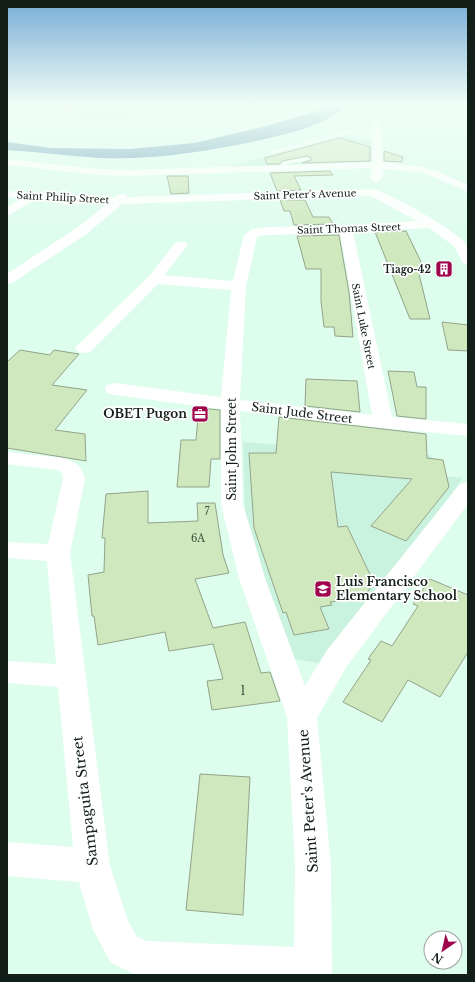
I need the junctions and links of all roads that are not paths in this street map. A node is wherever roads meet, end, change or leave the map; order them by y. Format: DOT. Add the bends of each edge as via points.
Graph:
graph roads {
  1 [pos="277,151"];
  2 [pos="378,151"];
  3 [pos="272,152"];
  4 [pos="307,159"];
  5 [pos="7,162"];
  6 [pos="378,165"];
  7 [pos="284,167"];
  8 [pos="129,173"];
  9 [pos="468,189"];
  10 [pos="374,192"];
  11 [pos="7,194"];
  12 [pos="33,197"];
  13 [pos="119,200"];
  14 [pos="7,212"];
  15 [pos="432,224"];
  16 [pos="346,229"];
  17 [pos="267,231"];
  18 [pos="181,244"];
  19 [pos="468,260"];
  20 [pos="154,278"];
  21 [pos="7,280"];
  22 [pos="239,286"];
  23 [pos="84,348"];
  24 [pos="114,389"];
  25 [pos="230,405"];
  26 [pos="383,422"];
  27 [pos="468,430"];
  28 [pos="7,458"];
  29 [pos="468,490"];
  30 [pos="7,550"];
  31 [pos="58,553"];
  32 [pos="7,672"];
  33 [pos="71,676"];
  34 [pos="302,717"];
  35 [pos="7,859"];
  36 [pos="92,866"];
  37 [pos="313,971"];
  1 -- 3 [label="lane"];
  2 -- 6 [label="street"];
  4 -- 7 [label="lane" via="284,163"];
  5 -- 8 [label="street"];
  6 -- 7 [label="street"];
  6 -- 9 [label="street" via="433,173"];
  6 -- 10 [label="street"];
  7 -- 8 [label="street"];
  8 -- 13 [label="street" via="130,185"];
  10 -- 13 [label="street, Saint Peter's Avenue"];
  10 -- 15 [label="street, Saint Peter's Avenue"];
  11 -- 12 [label="street, Saint Philip Street"];
  12 -- 13 [label="street, Saint Philip Street"];
  12 -- 14 [label="street"];
  13 -- 21 [label="street" via="83,230"];
  15 -- 16 [label="street, Saint Thomas Street"];
  15 -- 19 [label="street, Saint Peter's Avenue" via="459,244"];
  16 -- 17 [label="street, Saint Thomas Street"];
  16 -- 26 [label="street, Saint Luke Street"];
  17 -- 22 [label="street, Saint John Street" via="251,235"];
  18 -- 20 [label="street"];
  20 -- 22 [label="street"];
  20 -- 23 [label="street"];
  22 -- 25 [label="street, Saint John Street"];
  24 -- 25 [label="street, Saint Jude Street"];
  25 -- 26 [label="street, Saint Jude Street"];
  25 -- 34 [label="street, Saint John Street" via="232,504 252,578"];
  26 -- 27 [label="street, Saint Jude Street"];
  28 -- 31 [label="street, Sampaguita Street" via="62,464 72,470 74,479"];
  29 -- 34 [label="street, Saint Peter's Avenue" via="337,658"];
  30 -- 31 [label="street"];
  31 -- 33 [label="street, Sampaguita Street"];
  32 -- 33 [label="street"];
  33 -- 36 [label="street, Sampaguita Street"];
  34 -- 37 [label="street, Saint Peter's Avenue" via="313,866"];
  35 -- 36 [label="street"];
  36 -- 37 [label="street, Sampaguita Street" via="112,930 124,950 147,960"];
}
